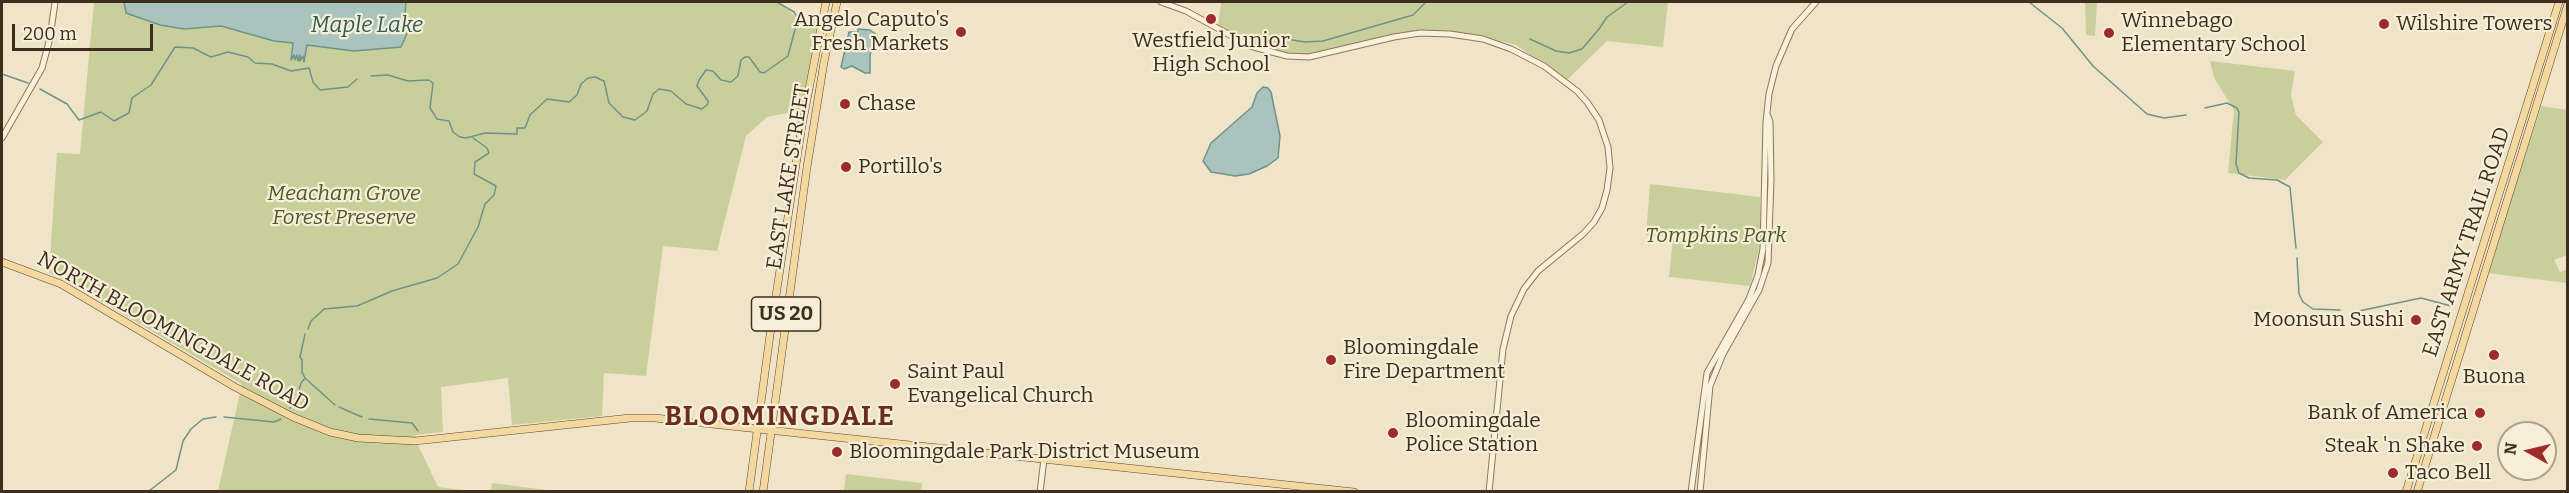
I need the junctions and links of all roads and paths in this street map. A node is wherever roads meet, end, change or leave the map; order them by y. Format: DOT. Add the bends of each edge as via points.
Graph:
graph roads {
  1 [pos="55,2"];
  2 [pos="826,2"];
  3 [pos="837,2"];
  4 [pos="1161,2"];
  5 [pos="1816,2"];
  6 [pos="2559,2"];
  7 [pos="2568,4"];
  8 [pos="1768,116"];
  9 [pos="2,138"];
  10 [pos="782,257"];
  11 [pos="2,262"];
  12 [pos="791,274"];
  13 [pos="757,429"];
  14 [pos="771,431"];
  15 [pos="1044,459"];
  16 [pos="749,492"];
  17 [pos="763,492"];
  18 [pos="1040,492"];
  19 [pos="1354,492"];
  20 [pos="1489,492"];
  21 [pos="1691,492"];
  22 [pos="1700,492"];
  23 [pos="2406,492"];
  24 [pos="2417,492"];
  1 -- 9 [label="street" via="42,68"];
  2 -- 10 [label="main road, EAST LAKE STREET / US 20"];
  3 -- 12 [label="main road, EAST LAKE STREET / US 20"];
  4 -- 20 [label="street" via="1251,46 1282,56 1309,57 1420,33 1483,39 1544,66 1587,102 1599,120 1608,147 1607,190 1594,222 1544,264 1511,316 1503,349"];
  5 -- 8 [label="street" via="1796,24 1783,47 1769,93"];
  6 -- 23 [label="main road, EAST ARMY TRAIL ROAD"];
  7 -- 24 [label="main road, EAST ARMY TRAIL ROAD"];
  8 -- 21 [label="street" via="1763,249 1758,275 1707,374"];
  8 -- 22 [label="street" via="1768,263 1759,291 1723,354 1710,386"];
  10 -- 12 [label="main road"];
  10 -- 13 [label="main road, EAST LAKE STREET / US 20"];
  11 -- 13 [label="main road, NORTH BLOOMINGDALE ROAD" via="61,284 269,405 341,435 415,441 639,418"];
  12 -- 14 [label="main road, EAST LAKE STREET / US 20"];
  13 -- 14 [label="main road, NORTH BLOOMINGDALE ROAD"];
  13 -- 16 [label="main road, US 20"];
  14 -- 15 [label="main road, NORTH BLOOMINGDALE ROAD"];
  14 -- 17 [label="main road, US 20"];
  15 -- 18 [label="street"];
  15 -- 19 [label="main road, NORTH BLOOMINGDALE ROAD"];
}
